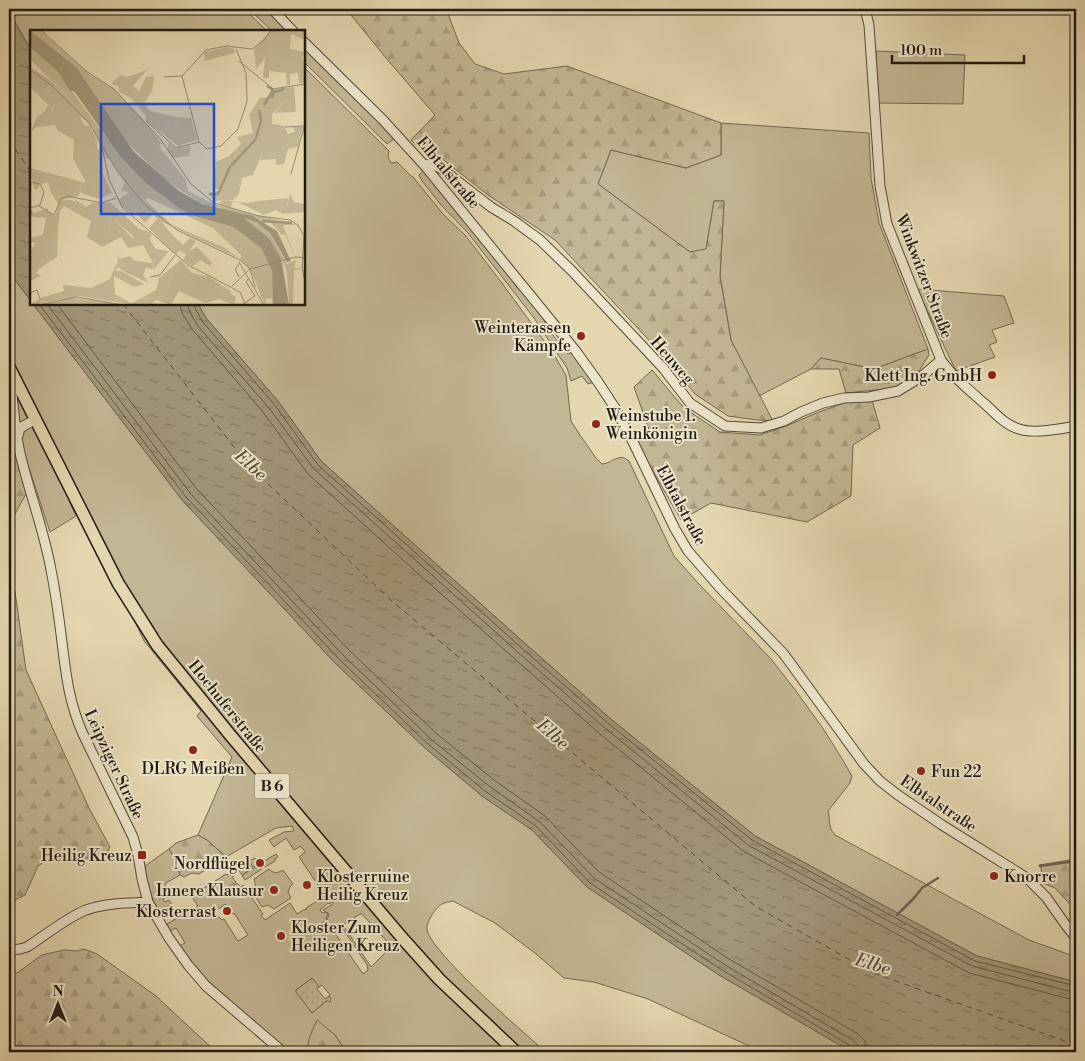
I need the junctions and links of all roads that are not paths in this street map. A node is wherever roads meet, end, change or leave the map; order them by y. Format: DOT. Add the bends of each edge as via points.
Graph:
graph roads {
  1 [pos="272,9"];
  2 [pos="865,9"];
  3 [pos="292,30"];
  4 [pos="305,43"];
  5 [pos="425,166"];
  6 [pos="941,360"];
  7 [pos="9,367"];
  8 [pos="36,419"];
  9 [pos="1076,426"];
  10 [pos="17,438"];
  11 [pos="148,902"];
  12 [pos="1076,938"];
  13 [pos="9,950"];
  14 [pos="283,1052"];
  15 [pos="516,1052"];
  1 -- 3 [label="street"];
  2 -- 6 [label="street, Winkwitzer Straße" via="869,25 880,186 887,224"];
  4 -- 5 [label="street, Elbtalstraße"];
  5 -- 6 [label="street, Heuweg" via="434,165 442,169 540,240 663,368 690,403 725,426 760,428 784,422 823,403 898,391"];
  5 -- 12 [label="street, Elbtalstraße" via="598,382 615,408 688,552 783,653 864,764 898,795 1027,878 1046,897"];
  6 -- 9 [label="street, Winkwitzer Straße" via="1000,417 1020,430"];
  7 -- 8 [label="main road, B 6"];
  7 -- 10 [label="street, Leipziger Straße"];
  8 -- 10 [label="street" via="20,428"];
  8 -- 15 [label="main road, Hochuferstraße / B 6" via="118,583 157,645 404,940 439,979"];
  10 -- 11 [label="street, Leipziger Straße" via="49,558 66,678 76,717 133,837"];
  11 -- 13 [label="street" via="87,910 27,947"];
  11 -- 14 [label="street, Leipziger Straße" via="188,966 206,986"];
}
